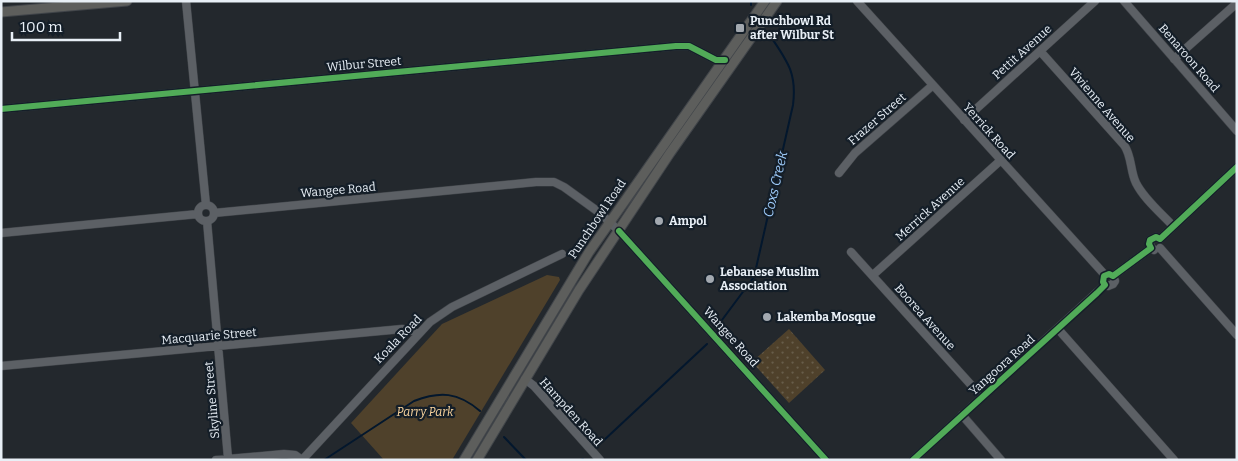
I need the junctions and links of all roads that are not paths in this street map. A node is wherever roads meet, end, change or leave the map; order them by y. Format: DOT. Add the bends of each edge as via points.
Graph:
graph roads {
  1 [pos="127,1"];
  2 [pos="186,1"];
  3 [pos="765,1"];
  4 [pos="777,1"];
  5 [pos="857,1"];
  6 [pos="1095,1"];
  7 [pos="1124,1"];
  8 [pos="97,2"];
  9 [pos="1237,3"];
  10 [pos="1,12"];
  11 [pos="1040,52"];
  12 [pos="1174,59"];
  13 [pos="725,60"];
  14 [pos="933,85"];
  15 [pos="194,91"];
  16 [pos="1,109"];
  17 [pos="964,120"];
  18 [pos="1237,130"];
  19 [pos="1001,160"];
  20 [pos="1237,167"];
  21 [pos="839,173"];
  22 [pos="206,205"];
  23 [pos="214,213"];
  24 [pos="198,214"];
  25 [pos="207,221"];
  26 [pos="610,222"];
  27 [pos="1173,226"];
  28 [pos="619,231"];
  29 [pos="1,233"];
  30 [pos="1160,239"];
  31 [pos="1151,248"];
  32 [pos="1160,248"];
  33 [pos="851,252"];
  34 [pos="562,254"];
  35 [pos="873,276"];
  36 [pos="1109,276"];
  37 [pos="1058,329"];
  38 [pos="417,334"];
  39 [pos="1237,335"];
  40 [pos="219,346"];
  41 [pos="1,366"];
  42 [pos="525,379"];
  43 [pos="982,397"];
  44 [pos="962,416"];
  45 [pos="228,458"];
  46 [pos="216,460"];
  47 [pos="302,460"];
  48 [pos="464,460"];
  49 [pos="477,460"];
  50 [pos="600,460"];
  51 [pos="826,460"];
  52 [pos="913,460"];
  53 [pos="1001,460"];
  54 [pos="1174,460"];
  1 -- 8 [label="main road"];
  2 -- 15 [label="street"];
  3 -- 13 [label="main road, Punchbowl Road"];
  4 -- 28 [label="main road, Punchbowl Road"];
  5 -- 14 [label="street, Yerrick Road"];
  6 -- 11 [label="street, Pettit Avenue"];
  7 -- 12 [label="street, Benaroon Road"];
  8 -- 10 [label="main road"];
  9 -- 12 [label="street"];
  11 -- 17 [label="street, Pettit Avenue"];
  11 -- 27 [label="street, Vivienne Avenue" via="1124,145 1138,188"];
  12 -- 18 [label="street, Benaroon Road"];
  13 -- 15 [label="street, Wilbur Street" via="716,60 689,46 676,46"];
  13 -- 26 [label="main road, Punchbowl Road"];
  14 -- 17 [label="street, Yerrick Road"];
  14 -- 21 [label="street, Frazer Street" via="856,152"];
  15 -- 16 [label="street, Wilbur Street"];
  15 -- 22 [label="street"];
  17 -- 19 [label="street, Yerrick Road"];
  19 -- 35 [label="street, Merrick Avenue"];
  19 -- 36 [label="street, Yerrick Road"];
  20 -- 27 [label="street"];
  22 -- 23 [label="street"];
  22 -- 24 [label="street"];
  23 -- 25 [label="street"];
  23 -- 26 [label="street, Wangee Road" via="554,182"];
  24 -- 25 [label="street"];
  24 -- 29 [label="street"];
  25 -- 40 [label="street, Skyline Street"];
  26 -- 28 [label="street, Wangee Road"];
  26 -- 48 [label="main road, Punchbowl Road"];
  27 -- 30 [label="street"];
  28 -- 42 [label="main road, Punchbowl Road"];
  28 -- 51 [label="street, Wangee Road"];
  30 -- 31 [label="street" via="1150,240"];
  30 -- 32 [label="street"];
  31 -- 32 [label="street"];
  31 -- 36 [label="street"];
  32 -- 39 [label="street"];
  33 -- 35 [label="street, Boorea Avenue"];
  34 -- 38 [label="street, Koala Road" via="452,307"];
  35 -- 43 [label="street, Boorea Avenue"];
  36 -- 37 [label="street, Yangoora Road" via="1115,279 1113,284 1105,285"];
  37 -- 43 [label="street, Yangoora Road"];
  37 -- 54 [label="street"];
  38 -- 40 [label="street, Macquarie Street" via="402,329"];
  38 -- 47 [label="street, Koala Road"];
  40 -- 41 [label="street, Macquarie Street"];
  40 -- 45 [label="street, Skyline Street"];
  42 -- 49 [label="main road, Punchbowl Road"];
  42 -- 50 [label="street, Hampden Road"];
  43 -- 44 [label="street, Yangoora Road"];
  44 -- 52 [label="street, Yangoora Road"];
  44 -- 53 [label="street"];
  45 -- 46 [label="street"];
  45 -- 47 [label="street" via="284,454 295,455"];
}
